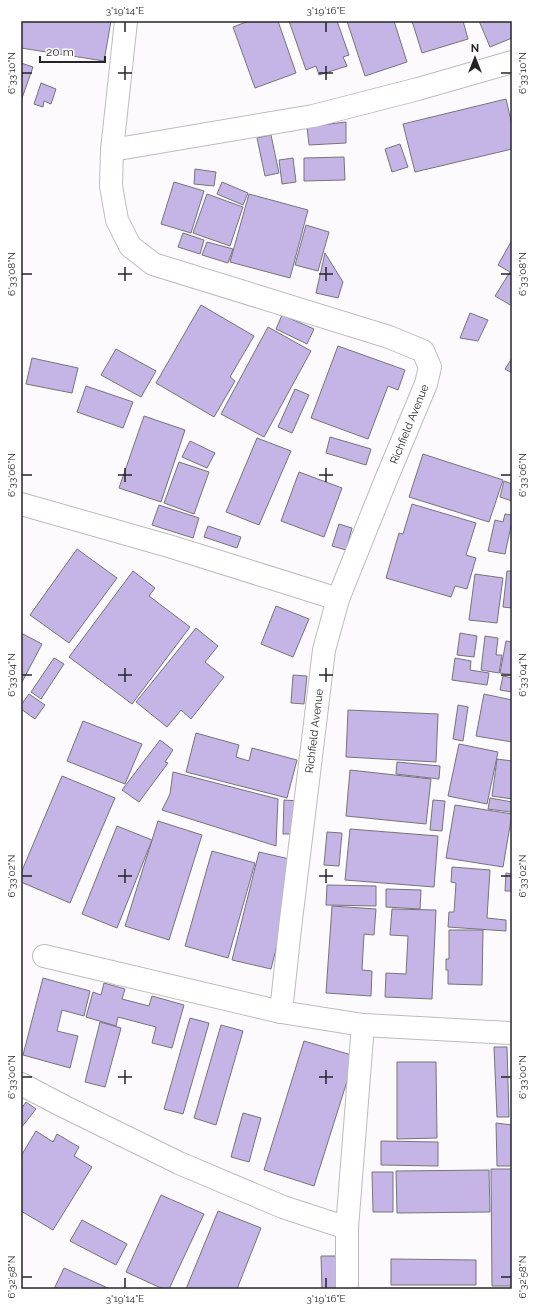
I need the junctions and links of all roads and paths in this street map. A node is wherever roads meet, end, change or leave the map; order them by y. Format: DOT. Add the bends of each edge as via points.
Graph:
graph roads {
  1 [pos="126,21"];
  2 [pos="512,62"];
  3 [pos="112,150"];
  4 [pos="21,504"];
  5 [pos="338,599"];
  6 [pos="44,956"];
  7 [pos="281,1012"];
  8 [pos="363,1024"];
  9 [pos="512,1033"];
  10 [pos="21,1084"];
  11 [pos="347,1228"];
  12 [pos="347,1289"];
  1 -- 3 [label="street"];
  2 -- 3 [label="street" via="313,116"];
  3 -- 5 [label="street, Richfield Avenue" via="111,186 117,220 130,246 153,264 389,337 423,351 430,367 426,384"];
  4 -- 5 [label="street" via="172,547"];
  5 -- 7 [label="street, Richfield Avenue" via="324,650"];
  6 -- 7 [label="street"];
  7 -- 8 [label="street"];
  8 -- 9 [label="street"];
  8 -- 11 [label="street"];
  10 -- 11 [label="street" via="180,1163 283,1207"];
  11 -- 12 [label="street"];
}
